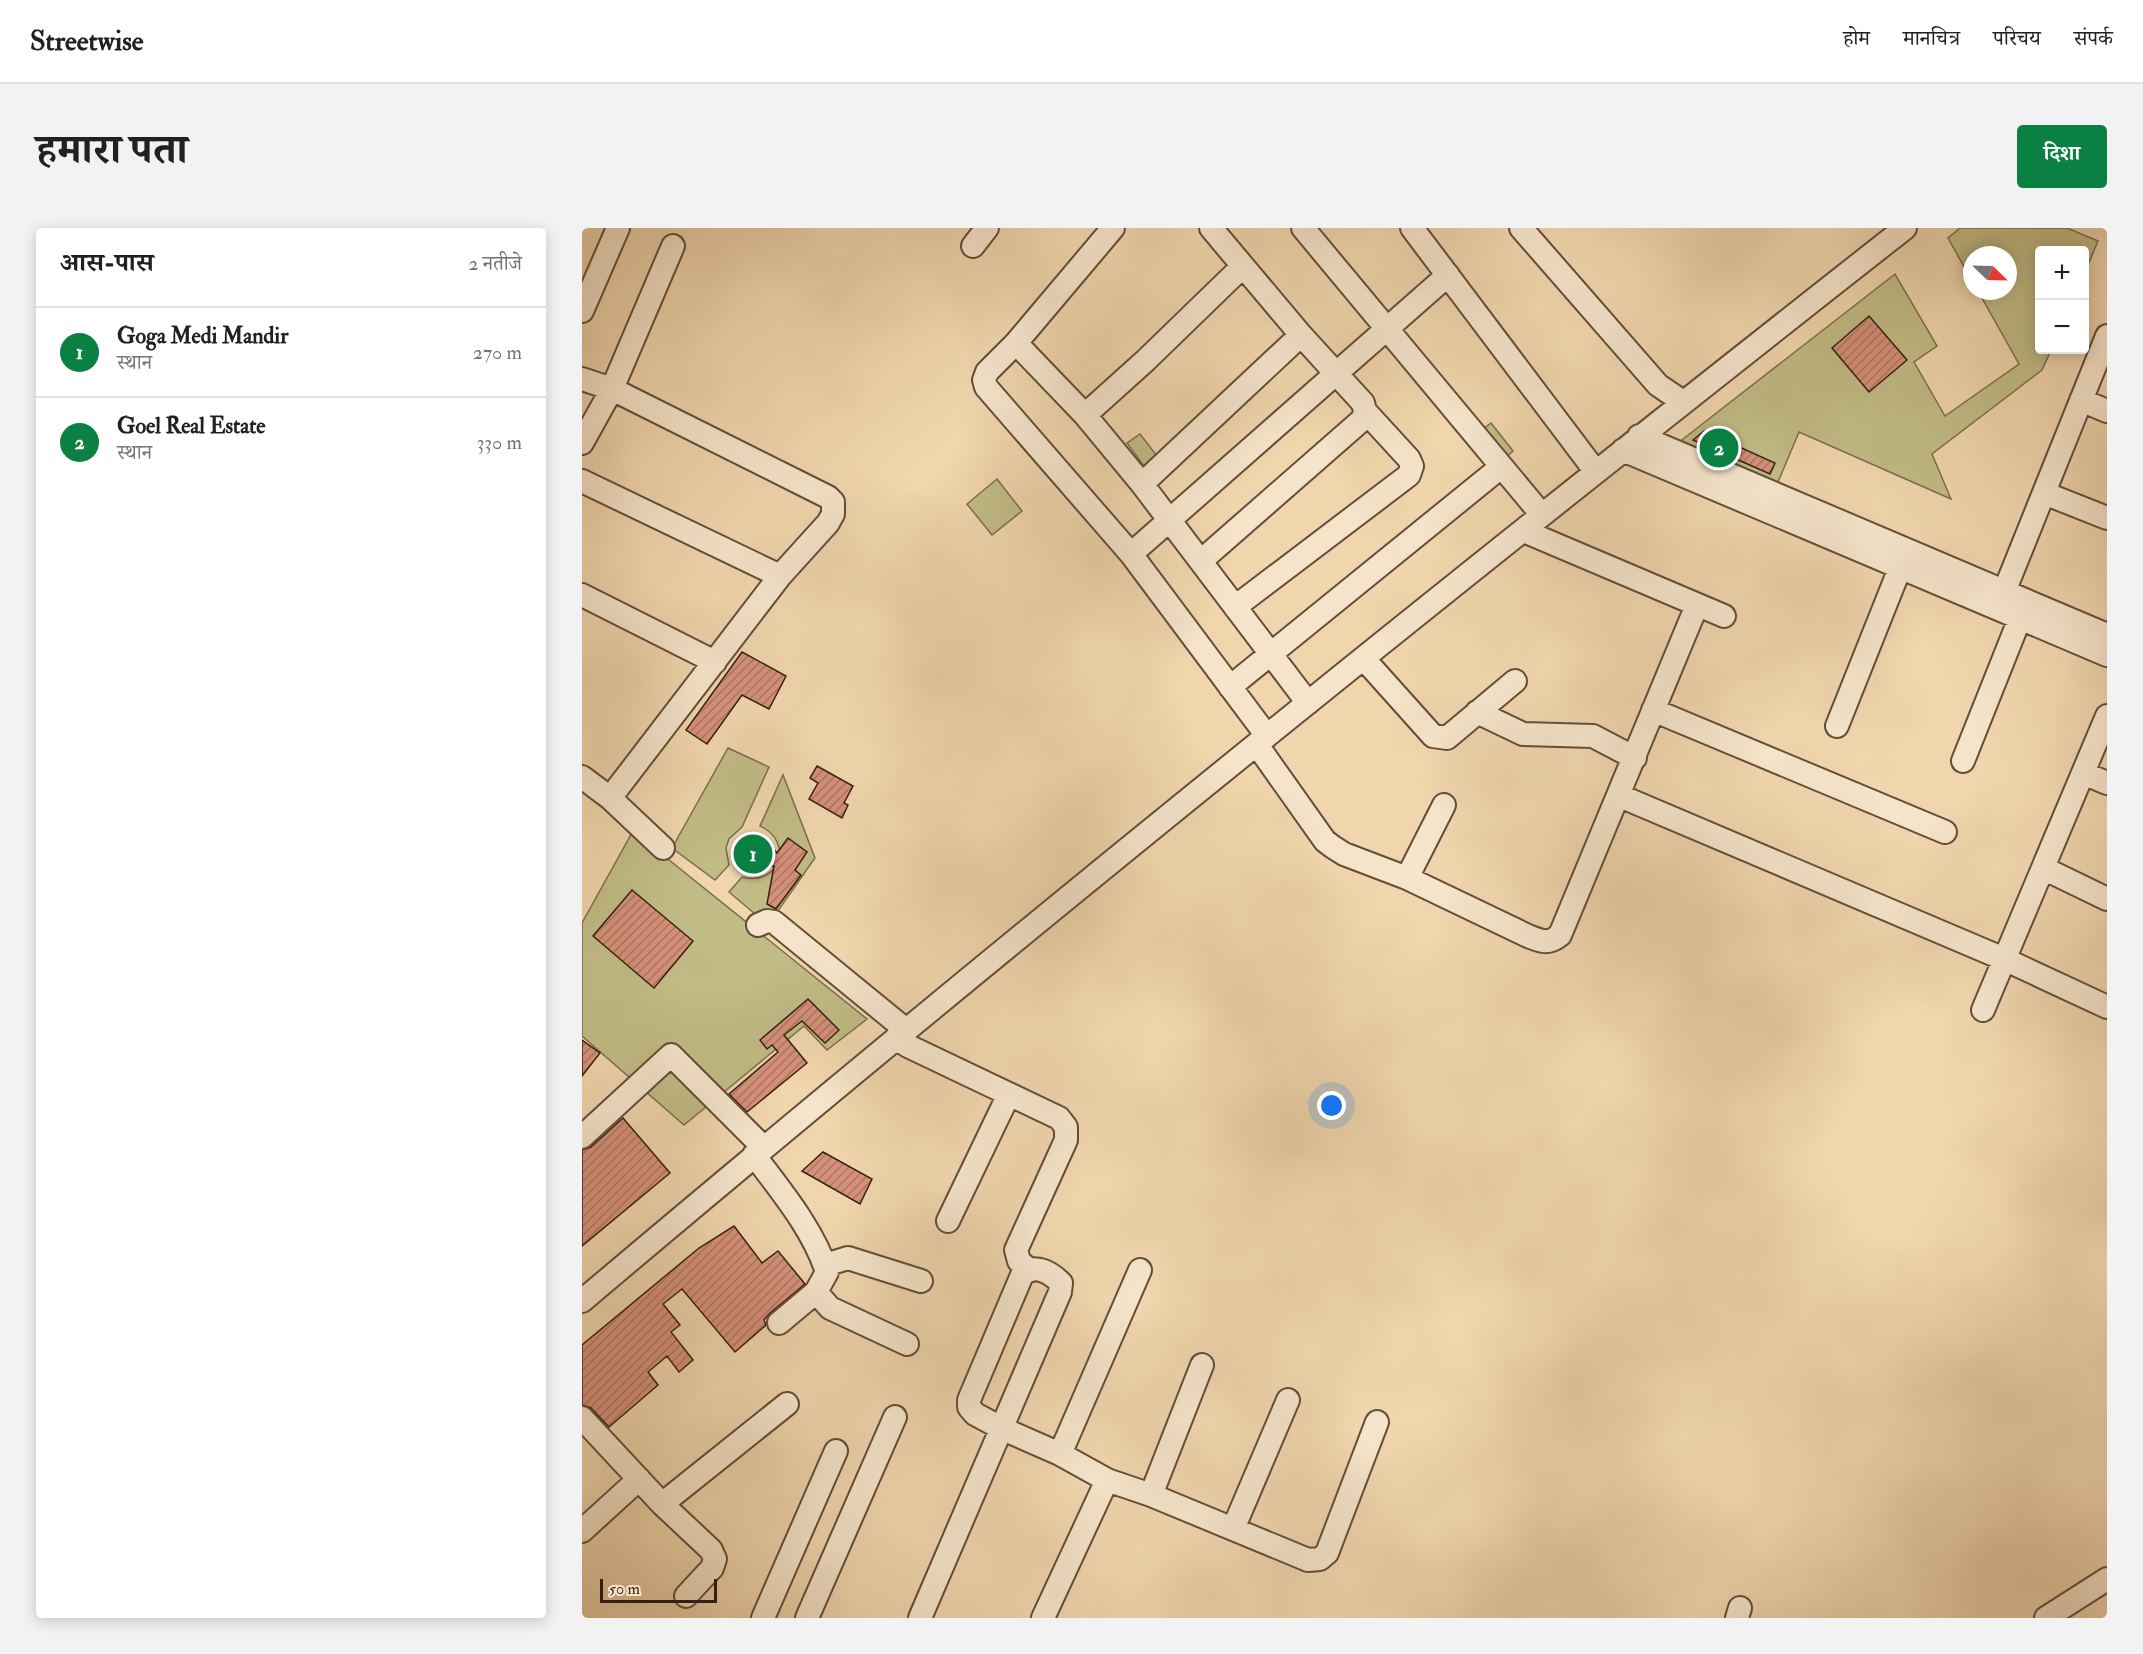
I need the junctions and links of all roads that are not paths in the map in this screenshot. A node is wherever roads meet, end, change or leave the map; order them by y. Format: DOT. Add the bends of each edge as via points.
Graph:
graph roads {
  1 [pos="618,228"];
  2 [pos="987,228"];
  3 [pos="1113,228"];
  4 [pos="1211,228"];
  5 [pos="1303,228"];
  6 [pos="1412,228"];
  7 [pos="1521,228"];
  8 [pos="1905,228"];
  9 [pos="673,246"];
  10 [pos="973,246"];
  11 [pos="1243,266"];
  12 [pos="1448,275"];
  13 [pos="582,311"];
  14 [pos="1386,328"];
  15 [pos="1301,335"];
  16 [pos="2107,336"];
  17 [pos="1016,344"];
  18 [pos="1335,374"];
  19 [pos="582,379"];
  20 [pos="612,390"];
  21 [pos="2081,400"];
  22 [pos="1683,402"];
  23 [pos="1365,411"];
  24 [pos="2107,411"];
  25 [pos="1085,415"];
  26 [pos="582,443"];
  27 [pos="1631,443"];
  28 [pos="1501,467"];
  29 [pos="1596,472"];
  30 [pos="582,481"];
  31 [pos="1142,484"];
  32 [pos="2044,493"];
  33 [pos="1542,515"];
  34 [pos="2107,518"];
  35 [pos="1168,519"];
  36 [pos="1524,531"];
  37 [pos="1131,554"];
  38 [pos="1202,560"];
  39 [pos="1900,568"];
  40 [pos="780,576"];
  41 [pos="2004,592"];
  42 [pos="582,595"];
  43 [pos="1697,605"];
  44 [pos="1235,607"];
  45 [pos="1724,616"];
  46 [pos="2020,618"];
  47 [pos="2107,635"];
  48 [pos="1270,655"];
  49 [pos="2107,655"];
  50 [pos="1364,659"];
  51 [pos="715,662"];
  52 [pos="1515,681"];
  53 [pos="1230,687"];
  54 [pos="1308,703"];
  55 [pos="1653,710"];
  56 [pos="1477,712"];
  57 [pos="2107,716"];
  58 [pos="1837,726"];
  59 [pos="1262,741"];
  60 [pos="1635,758"];
  61 [pos="1963,761"];
  62 [pos="2083,772"];
  63 [pos="582,777"];
  64 [pos="2107,783"];
  65 [pos="1620,796"];
  66 [pos="610,798"];
  67 [pos="1444,805"];
  68 [pos="1945,832"];
  69 [pos="663,848"];
  70 [pos="2043,868"];
  71 [pos="1407,878"];
  72 [pos="2107,899"];
  73 [pos="758,925"];
  74 [pos="2004,959"];
  75 [pos="2107,1007"];
  76 [pos="1983,1010"];
  77 [pos="901,1034"];
  78 [pos="1009,1094"];
  79 [pos="582,1137"];
  80 [pos="758,1151"];
  81 [pos="948,1221"];
  82 [pos="825,1265"];
  83 [pos="1028,1269"];
  84 [pos="1140,1270"];
  85 [pos="921,1281"];
  86 [pos="816,1292"];
  87 [pos="582,1300"];
  88 [pos="779,1323"];
  89 [pos="907,1344"];
  90 [pos="1202,1365"];
  91 [pos="1288,1400"];
  92 [pos="787,1404"];
  93 [pos="895,1417"];
  94 [pos="582,1418"];
  95 [pos="1377,1422"];
  96 [pos="1003,1429"];
  97 [pos="836,1451"];
  98 [pos="1060,1454"];
  99 [pos="639,1479"];
  100 [pos="1107,1480"];
  101 [pos="1151,1495"];
  102 [pos="662,1503"];
  103 [pos="1233,1529"];
  104 [pos="582,1531"];
  105 [pos="2107,1580"];
  106 [pos="686,1596"];
  107 [pos="763,1618"];
  108 [pos="807,1618"];
  109 [pos="920,1618"];
  110 [pos="1043,1618"];
  111 [pos="2046,1618"];
  1 -- 13 [label="street"];
  2 -- 10 [label="street"];
  3 -- 17 [label="street"];
  4 -- 11 [label="street"];
  5 -- 14 [label="street"];
  6 -- 12 [label="street"];
  7 -- 22 [label="street" via="1658,385"];
  8 -- 22 [label="street"];
  9 -- 20 [label="street"];
  11 -- 15 [label="street"];
  11 -- 25 [label="street"];
  12 -- 14 [label="street"];
  12 -- 29 [label="street"];
  14 -- 18 [label="street"];
  14 -- 28 [label="street"];
  15 -- 18 [label="street"];
  15 -- 31 [label="street"];
  16 -- 21 [label="street"];
  17 -- 25 [label="street"];
  17 -- 37 [label="street" via="987,372 986,387"];
  18 -- 23 [label="street"];
  18 -- 35 [label="street"];
  19 -- 20 [label="street"];
  20 -- 26 [label="street"];
  20 -- 40 [label="street" via="833,502 828,523"];
  21 -- 24 [label="street"];
  21 -- 32 [label="street"];
  22 -- 27 [label="street"];
  23 -- 38 [label="street" via="1363,419"];
  23 -- 44 [label="street" via="1409,459 1409,475"];
  25 -- 31 [label="street"];
  27 -- 29 [label="street"];
  27 -- 39 [label="street"];
  27 -- 41 [label="street"];
  28 -- 33 [label="street"];
  28 -- 48 [label="street"];
  29 -- 33 [label="street"];
  30 -- 40 [label="street"];
  31 -- 35 [label="street"];
  32 -- 34 [label="street"];
  32 -- 41 [label="street"];
  33 -- 36 [label="street"];
  35 -- 37 [label="street"];
  35 -- 38 [label="street"];
  36 -- 43 [label="street"];
  36 -- 50 [label="street"];
  37 -- 53 [label="street"];
  38 -- 44 [label="street"];
  39 -- 46 [label="street"];
  39 -- 58 [label="street"];
  40 -- 51 [label="street"];
  41 -- 47 [label="street"];
  42 -- 51 [label="street"];
  43 -- 45 [label="street"];
  43 -- 55 [label="street"];
  44 -- 48 [label="street"];
  46 -- 49 [label="street"];
  46 -- 61 [label="street"];
  48 -- 53 [label="street"];
  48 -- 54 [label="street"];
  50 -- 54 [label="street"];
  50 -- 56 [label="street" via="1433,736 1447,738"];
  51 -- 66 [label="street"];
  52 -- 56 [label="street"];
  53 -- 59 [label="street"];
  54 -- 59 [label="street"];
  55 -- 60 [label="street"];
  55 -- 68 [label="street"];
  56 -- 60 [label="street" via="1523,734 1593,736"];
  57 -- 62 [label="street"];
  59 -- 71 [label="street" via="1325,841 1344,854"];
  59 -- 77 [label="street"];
  60 -- 65 [label="street"];
  62 -- 64 [label="street"];
  62 -- 70 [label="street"];
  63 -- 66 [label="street"];
  65 -- 71 [label="street" via="1560,935 1553,941 1528,936"];
  65 -- 74 [label="street"];
  66 -- 69 [label="street"];
  67 -- 71 [label="street"];
  70 -- 72 [label="street"];
  70 -- 74 [label="street"];
  73 -- 77 [label="street" via="774,922"];
  74 -- 75 [label="street"];
  74 -- 76 [label="street"];
  77 -- 78 [label="street" via="908,1046"];
  77 -- 80 [label="street"];
  78 -- 81 [label="street"];
  78 -- 83 [label="street" via="1059,1118 1066,1127 1066,1140 1016,1250 1019,1261"];
  79 -- 80 [label="street" via="671,1055"];
  80 -- 82 [label="street"];
  80 -- 87 [label="street"];
  82 -- 85 [label="street" via="848,1258"];
  82 -- 86 [label="street" via="827,1272"];
  83 -- 96 [label="street" via="1022,1275 969,1400 975,1414"];
  83 -- 96 [label="street" via="1035,1268 1055,1278 1061,1283 1060,1292"];
  84 -- 98 [label="street"];
  86 -- 88 [label="street"];
  86 -- 89 [label="street" via="830,1308"];
  90 -- 101 [label="street"];
  91 -- 103 [label="street"];
  92 -- 102 [label="street"];
  93 -- 108 [label="street"];
  94 -- 99 [label="street"];
  95 -- 103 [label="street" via="1327,1553 1320,1559 1308,1560"];
  96 -- 98 [label="street"];
  96 -- 109 [label="street"];
  97 -- 107 [label="street"];
  98 -- 100 [label="street"];
  99 -- 102 [label="street"];
  99 -- 104 [label="street"];
  100 -- 101 [label="street"];
  100 -- 110 [label="street"];
  101 -- 103 [label="street"];
  102 -- 106 [label="street" via="702,1539 715,1559 712,1568"];
  105 -- 111 [label="street"];
}
